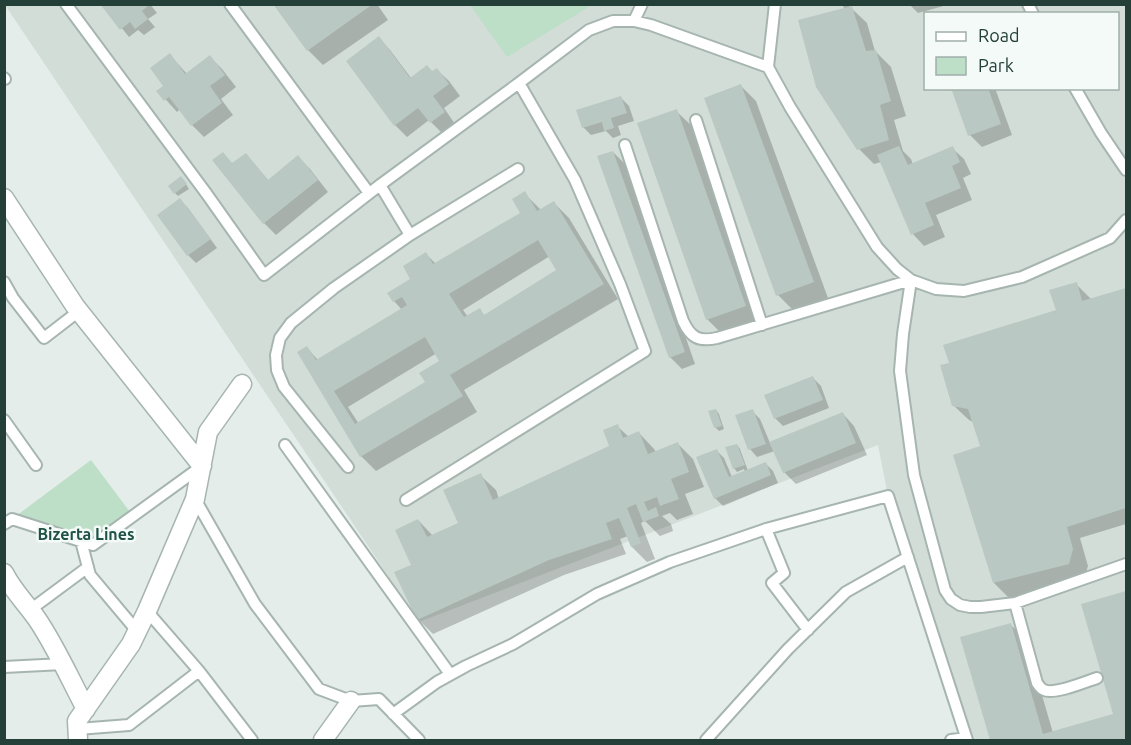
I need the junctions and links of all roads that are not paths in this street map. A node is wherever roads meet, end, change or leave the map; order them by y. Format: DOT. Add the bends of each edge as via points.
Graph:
graph roads {
  1 [pos="66,4"];
  2 [pos="230,4"];
  3 [pos="642,4"];
  4 [pos="776,4"];
  5 [pos="634,21"];
  6 [pos="768,67"];
  7 [pos="519,83"];
  8 [pos="1076,90"];
  9 [pos="696,120"];
  10 [pos="625,145"];
  11 [pos="518,169"];
  12 [pos="1126,170"];
  13 [pos="380,185"];
  14 [pos="369,193"];
  15 [pos="4,198"];
  16 [pos="1126,220"];
  17 [pos="410,235"];
  18 [pos="911,280"];
  19 [pos="4,282"];
  20 [pos="79,311"];
  21 [pos="762,325"];
  22 [pos="242,384"];
  23 [pos="4,420"];
  24 [pos="285,445"];
  25 [pos="36,465"];
  26 [pos="202,466"];
  27 [pos="348,467"];
  28 [pos="195,499"];
  29 [pos="406,500"];
  30 [pos="4,524"];
  31 [pos="766,529"];
  32 [pos="81,541"];
  33 [pos="908,557"];
  34 [pos="1126,564"];
  35 [pos="88,567"];
  36 [pos="4,573"];
  37 [pos="1015,603"];
  38 [pos="30,610"];
  39 [pos="147,610"];
  40 [pos="808,630"];
  41 [pos="137,631"];
  42 [pos="63,664"];
  43 [pos="4,667"];
  44 [pos="199,670"];
  45 [pos="450,674"];
  46 [pos="1097,678"];
  47 [pos="351,700"];
  48 [pos="86,709"];
  49 [pos="393,714"];
  50 [pos="78,735"];
  51 [pos="967,739"];
  52 [pos="252,741"];
  53 [pos="323,741"];
  54 [pos="419,741"];
  55 [pos="706,741"];
  56 [pos="951,741"];
  1 -- 14 [label="lane" via="264,275"];
  2 -- 14 [label="lane"];
  3 -- 5 [label="lane"];
  4 -- 6 [label="lane"];
  5 -- 6 [label="lane"];
  5 -- 7 [label="lane" via="613,21 589,30"];
  6 -- 18 [label="lane" via="877,247"];
  7 -- 13 [label="lane"];
  7 -- 29 [label="lane" via="575,180 645,351"];
  8 -- 12 [label="lane"];
  9 -- 21 [label="lane"];
  10 -- 21 [label="lane" via="688,331 706,340"];
  11 -- 17 [label="lane"];
  13 -- 14 [label="lane"];
  13 -- 17 [label="lane"];
  15 -- 20 [label="street"];
  16 -- 18 [label="lane" via="1110,238 1022,277 964,291 936,289"];
  17 -- 27 [label="lane" via="334,288 291,323 280,338 277,370 284,387"];
  18 -- 21 [label="lane"];
  18 -- 37 [label="lane" via="900,371 914,476 945,590 951,599 970,607"];
  19 -- 20 [label="lane" via="44,338"];
  20 -- 26 [label="street"];
  22 -- 26 [label="street" via="208,432"];
  23 -- 25 [label="lane"];
  24 -- 45 [label="lane"];
  26 -- 28 [label="street"];
  26 -- 32 [label="lane" via="93,545"];
  28 -- 39 [label="street"];
  28 -- 47 [label="lane" via="255,604 319,689"];
  30 -- 32 [label="lane" via="12,519"];
  31 -- 33 [label="lane" via="888,496"];
  31 -- 40 [label="lane" via="784,573 772,583"];
  31 -- 45 [label="lane" via="670,562 597,594 513,644"];
  32 -- 35 [label="lane"];
  33 -- 40 [label="lane" via="846,592"];
  33 -- 51 [label="lane"];
  34 -- 37 [label="lane"];
  35 -- 38 [label="lane"];
  35 -- 41 [label="lane" via="90,575"];
  36 -- 38 [label="street"];
  37 -- 46 [label="lane" via="1036,683 1041,689 1057,690"];
  38 -- 42 [label="street"];
  39 -- 41 [label="street"];
  39 -- 44 [label="lane"];
  40 -- 55 [label="lane"];
  41 -- 48 [label="street"];
  42 -- 43 [label="lane"];
  42 -- 48 [label="street"];
  44 -- 50 [label="lane" via="129,725"];
  44 -- 52 [label="lane"];
  45 -- 49 [label="lane"];
  47 -- 49 [label="lane" via="379,699"];
  47 -- 53 [label="street"];
  48 -- 50 [label="street" via="77,721"];
  49 -- 54 [label="lane"];
  51 -- 56 [label="lane"];
}
